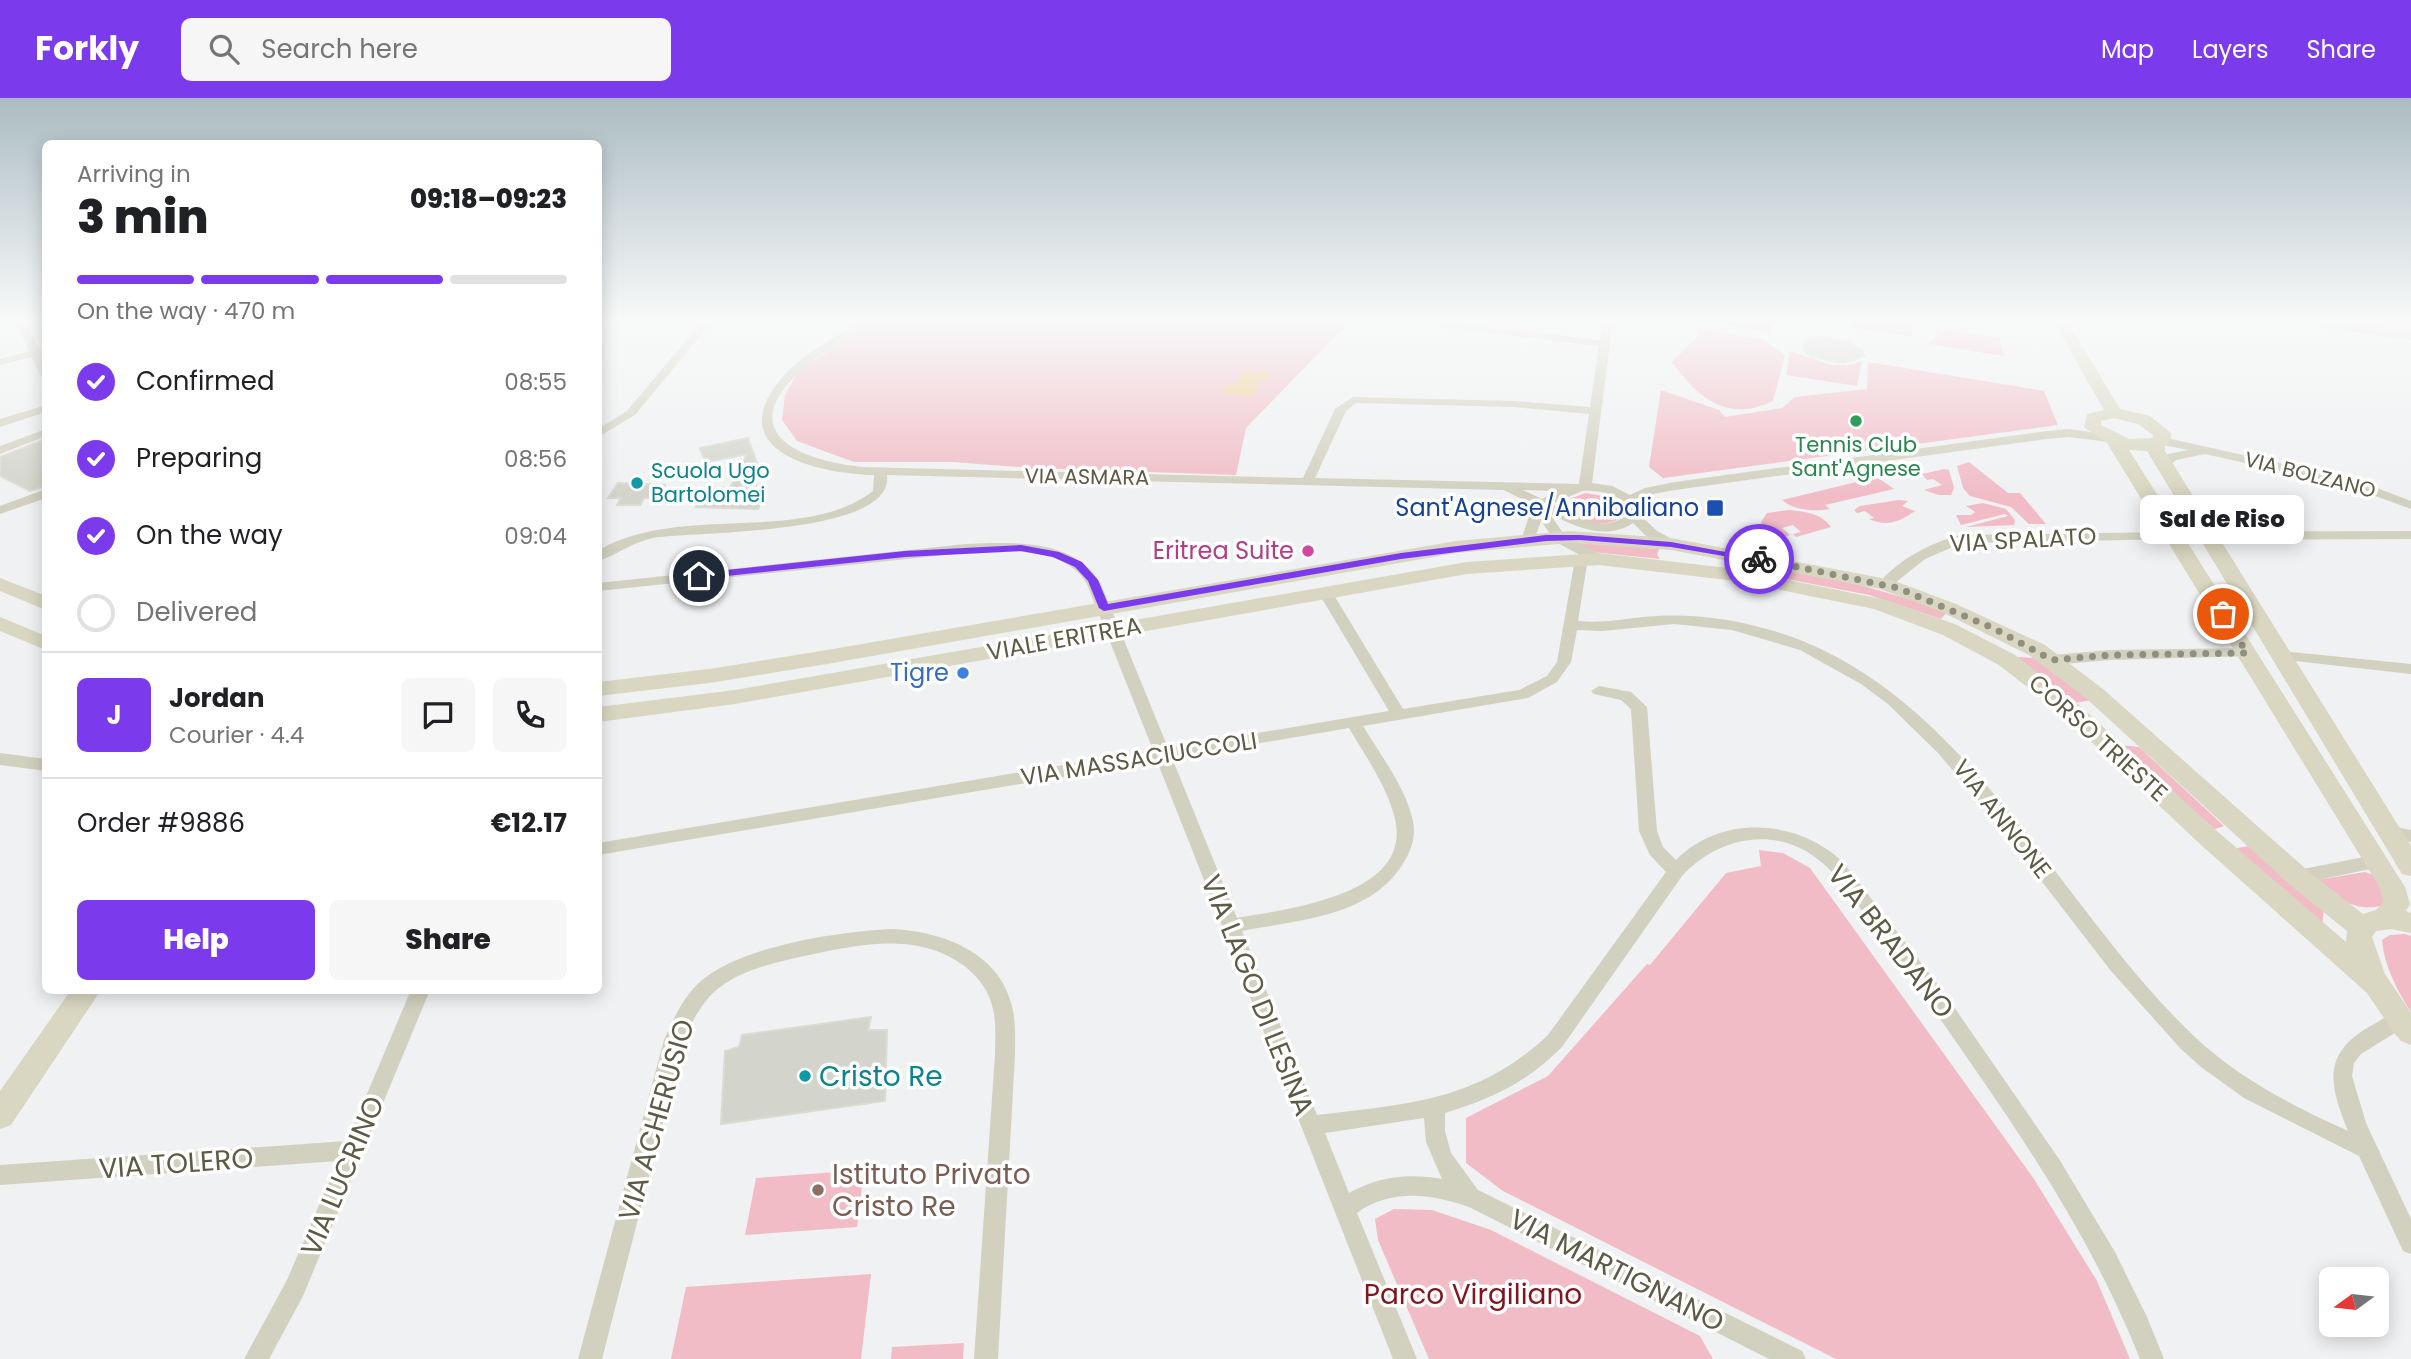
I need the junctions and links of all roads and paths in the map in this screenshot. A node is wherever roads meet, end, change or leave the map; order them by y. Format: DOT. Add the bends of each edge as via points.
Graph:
graph roads {
  1 [pos="660,378"];
  2 [pos="789,378"];
  3 [pos="1600,378"];
  4 [pos="2093,378"];
  5 [pos="42,407"];
  6 [pos="1596,411"];
  7 [pos="2114,413"];
  8 [pos="0,421"];
  9 [pos="602,431"];
  10 [pos="2069,433"];
  11 [pos="42,434"];
  12 [pos="2115,444"];
  13 [pos="0,450"];
  14 [pos="2160,450"];
  15 [pos="2208,451"];
  16 [pos="880,472"];
  17 [pos="1307,482"];
  18 [pos="1498,487"];
  19 [pos="1583,487"];
  20 [pos="42,494"];
  21 [pos="1630,500"];
  22 [pos="1559,504"];
  23 [pos="1541,505"];
  24 [pos="2411,505"];
  25 [pos="5,508"];
  26 [pos="1634,517"];
  27 [pos="2411,535"];
  28 [pos="2175,536"];
  29 [pos="2208,536"];
  30 [pos="1558,538"];
  31 [pos="1528,540"];
  32 [pos="1671,544"];
  33 [pos="602,555"];
  34 [pos="1582,559"];
  35 [pos="1607,559"];
  36 [pos="1767,571"];
  37 [pos="0,584"];
  38 [pos="1885,584"];
  39 [pos="602,587"];
  40 [pos="1325,592"];
  41 [pos="42,602"];
  42 [pos="1104,608"];
  43 [pos="0,622"];
  44 [pos="1571,625"];
  45 [pos="1112,630"];
  46 [pos="42,642"];
  47 [pos="2247,653"];
  48 [pos="2282,656"];
  49 [pos="2052,660"];
  50 [pos="2411,669"];
  51 [pos="602,689"];
  52 [pos="1599,691"];
  53 [pos="602,715"];
  54 [pos="1400,716"];
  55 [pos="1354,724"];
  56 [pos="1164,755"];
  57 [pos="0,759"];
  58 [pos="42,764"];
  59 [pos="2404,847"];
  60 [pos="602,848"];
  61 [pos="2370,855"];
  62 [pos="1676,871"];
  63 [pos="2298,877"];
  64 [pos="2372,923"];
  65 [pos="2411,923"];
  66 [pos="1231,926"];
  67 [pos="2378,986"];
  68 [pos="84,994"];
  69 [pos="419,994"];
  70 [pos="2405,1026"];
  71 [pos="1435,1107"];
  72 [pos="0,1116"];
  73 [pos="1310,1125"];
  74 [pos="351,1150"];
  75 [pos="2369,1151"];
  76 [pos="0,1175"];
  77 [pos="1478,1200"];
  78 [pos="1344,1210"];
  79 [pos="2411,1242"];
  80 [pos="256,1359"];
  81 [pos="590,1359"];
  82 [pos="986,1359"];
  83 [pos="1405,1359"];
  84 [pos="1794,1359"];
  85 [pos="2152,1359"];
  1 -- 9 [label="street" via="631,413"];
  2 -- 16 [label="street, VIA ASMARA" via="773,401 768,427 775,443 800,459"];
  3 -- 6 [label="street"];
  4 -- 7 [label="street"];
  5 -- 8 [label="street"];
  6 -- 17 [label="street" via="1353,400 1340,409"];
  6 -- 19 [label="street"];
  7 -- 12 [label="street" via="2091,421"];
  7 -- 14 [label="street" via="2152,424 2162,433"];
  10 -- 12 [label="street"];
  10 -- 12 [label="street"];
  10 -- 21 [label="street" via="1675,486"];
  11 -- 13 [label="street"];
  12 -- 14 [label="street"];
  12 -- 28 [label="street"];
  14 -- 15 [label="street, VIA BOLZANO"];
  14 -- 15 [label="street, VIA BOLZANO" via="2176,456"];
  14 -- 29 [label="street"];
  15 -- 24 [label="street, VIA BOLZANO" via="2352,483"];
  16 -- 17 [label="street, VIA ASMARA"];
  16 -- 33 [label="street" via="878,493 844,513 657,533"];
  17 -- 18 [label="street, VIA ASMARA"];
  18 -- 19 [label="street, VIA ASMARA"];
  18 -- 23 [label="street"];
  19 -- 21 [label="street, VIA ASMARA" via="1614,491"];
  19 -- 22 [label="street" via="1569,490"];
  20 -- 25 [label="street"];
  21 -- 26 [label="street" via="1636,510"];
  22 -- 23 [label="street"];
  22 -- 26 [label="street" via="1576,522 1597,528 1616,527"];
  23 -- 30 [label="street" via="1548,527"];
  23 -- 31 [label="street"];
  26 -- 32 [label="street"];
  27 -- 29 [label="street"];
  28 -- 38 [label="street, VIA SPALATO" via="1961,539 1919,555"];
  28 -- 47 [label="street"];
  29 -- 48 [label="street"];
  30 -- 31 [label="street, VIALE ERITREA"];
  30 -- 32 [label="street, CORSO TRIESTE"];
  30 -- 35 [label="street"];
  31 -- 42 [label="street, VIALE ERITREA" via="1401,556"];
  32 -- 36 [label="street, CORSO TRIESTE"];
  34 -- 35 [label="street, VIALE ERITREA"];
  34 -- 40 [label="street, VIALE ERITREA" via="1466,568"];
  34 -- 44 [label="street, VIA MASSACIUCCOLI"];
  35 -- 36 [label="street, CORSO TRIESTE"];
  36 -- 38 [label="street, CORSO TRIESTE"];
  36 -- 67 [label="street, CORSO TRIESTE" via="1899,610 2007,660 2071,710"];
  37 -- 41 [label="street"];
  38 -- 49 [label="street, CORSO TRIESTE" via="1993,628"];
  39 -- 42 [label="street, VIA LAGO DI LESINA" via="850,559 1011,547 1048,552 1079,565 1093,580"];
  40 -- 45 [label="street, VIALE ERITREA"];
  40 -- 54 [label="street"];
  42 -- 45 [label="street, VIA LAGO DI LESINA"];
  42 -- 51 [label="street, VIALE ERITREA" via="734,672"];
  43 -- 46 [label="street"];
  44 -- 54 [label="street, VIA MASSACIUCCOLI" via="1564,662 1540,687 1514,696"];
  44 -- 75 [label="street, VIA ANNONE" via="1662,620 1733,626 1804,646 1867,680 1923,725 1957,761 2116,962 2194,1050 2266,1102"];
  45 -- 53 [label="street, VIALE ERITREA" via="708,702"];
  45 -- 56 [label="street, VIA LAGO DI LESINA"];
  47 -- 49 [label="street"];
  47 -- 61 [label="street"];
  48 -- 50 [label="street"];
  48 -- 59 [label="street"];
  49 -- 63 [label="street, CORSO TRIESTE"];
  52 -- 62 [label="street" via="1630,698 1640,710 1648,831 1656,850"];
  54 -- 55 [label="street, VIA MASSACIUCCOLI"];
  55 -- 56 [label="street, VIA MASSACIUCCOLI"];
  55 -- 66 [label="street" via="1403,816 1405,839 1395,863 1349,901"];
  56 -- 60 [label="street, VIA MASSACIUCCOLI"];
  56 -- 66 [label="street, VIA LAGO DI LESINA"];
  57 -- 58 [label="street"];
  61 -- 63 [label="street"];
  61 -- 64 [label="street" via="2397,901 2396,909"];
  62 -- 71 [label="street, VIA BRADANO" via="1543,1056 1515,1077"];
  62 -- 85 [label="street, VIA BRADANO" via="1705,844 1747,835 1792,838 1829,860 1926,983 2059,1177 2117,1277"];
  63 -- 64 [label="street, CORSO TRIESTE"];
  64 -- 65 [label="street"];
  64 -- 67 [label="street" via="2358,940"];
  66 -- 73 [label="street, VIA LAGO DI LESINA"];
  67 -- 70 [label="street"];
  68 -- 72 [label="street"];
  69 -- 74 [label="street, VIA LUCRINO"];
  70 -- 75 [label="street" via="2357,1046 2342,1068 2344,1093"];
  71 -- 73 [label="street, VIA BRADANO"];
  71 -- 77 [label="street" via="1434,1128 1445,1165 1455,1181"];
  73 -- 78 [label="street, VIA LAGO DI LESINA"];
  74 -- 76 [label="street, VIA TOLERO"];
  74 -- 80 [label="street, VIA LUCRINO" via="295,1288"];
  75 -- 79 [label="street"];
  77 -- 78 [label="street" via="1448,1188 1410,1186 1374,1192"];
  77 -- 84 [label="street, VIA MARTIGNANO"];
  78 -- 83 [label="street, VIA LAGO DI LESINA"];
  81 -- 82 [label="street, VIA ACHERUSIO" via="674,1040 697,995 721,975 762,958 854,940 911,936 942,943 969,958 989,978 1002,1007"];
}
